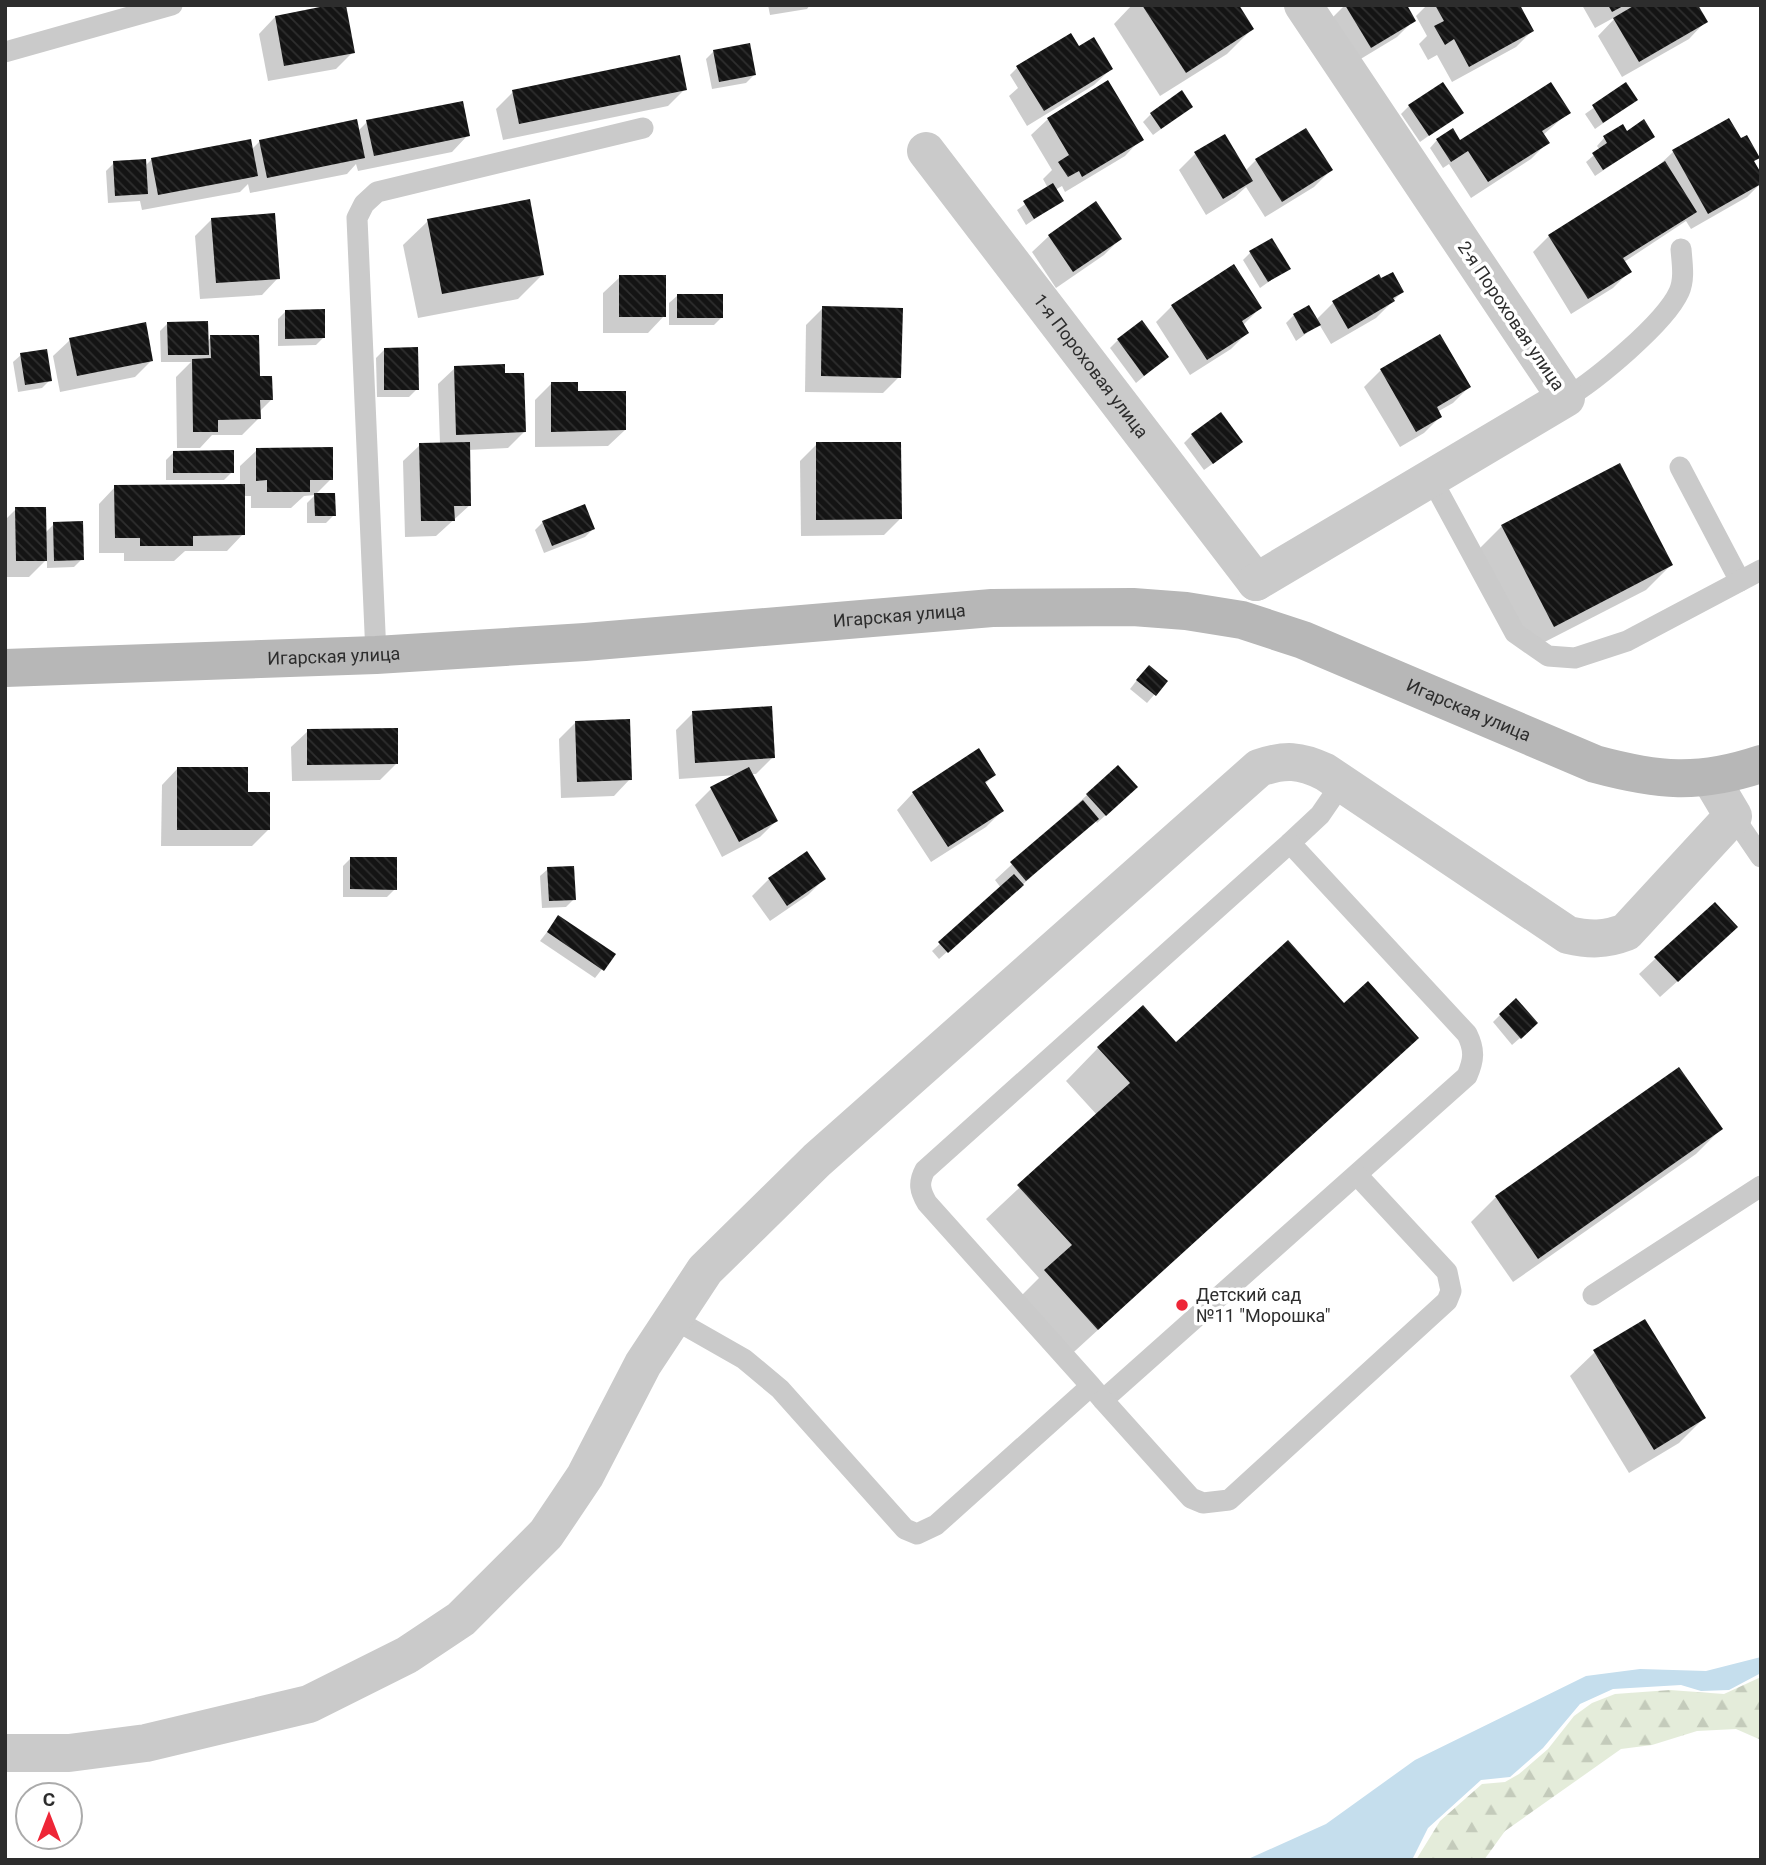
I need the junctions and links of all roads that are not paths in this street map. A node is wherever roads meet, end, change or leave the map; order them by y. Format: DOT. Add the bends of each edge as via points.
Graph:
graph roads {
  1 [pos="172,5"];
  2 [pos="1303,5"];
  3 [pos="5,52"];
  4 [pos="643,128"];
  5 [pos="926,151"];
  6 [pos="1681,249"];
  7 [pos="1566,398"];
  8 [pos="1679,467"];
  9 [pos="1431,478"];
  10 [pos="1761,570"];
  11 [pos="1740,581"];
  12 [pos="1256,582"];
  13 [pos="1242,620"];
  14 [pos="376,655"];
  15 [pos="5,668"];
  16 [pos="1761,764"];
  17 [pos="1711,779"];
  18 [pos="1342,783"];
  19 [pos="1751,838"];
  20 [pos="1290,843"];
  21 [pos="1357,1175"];
  22 [pos="1761,1185"];
  23 [pos="1593,1295"];
  24 [pos="671,1318"];
  25 [pos="1097,1393"];
  26 [pos="7,1753"];
  1 -- 3 [label="lane"];
  2 -- 7 [label="street, 2-я Пороховая улица"];
  4 -- 14 [label="lane" via="377,192 364,204 357,218"];
  5 -- 12 [label="street, 1-я Пороховая улица"];
  6 -- 7 [label="lane" via="1683,275 1670,307 1604,371"];
  7 -- 9 [label="street, 2-я Пороховая улица"];
  8 -- 11 [label="lane"];
  9 -- 11 [label="lane" via="1515,633 1548,656 1575,658 1627,641"];
  9 -- 12 [label="street, 2-я Пороховая улица"];
  10 -- 11 [label="lane"];
  12 -- 13 [label="street"];
  13 -- 14 [label="street, Игарская улица" via="1133,607 1005,608"];
  13 -- 17 [label="street, Игарская улица" via="1377,669 1595,764 1646,776"];
  14 -- 15 [label="street, Игарская улица"];
  16 -- 17 [label="street, Игарская улица"];
  17 -- 19 [label="street"];
  18 -- 19 [label="street" via="1568,935 1589,940 1626,932"];
  18 -- 20 [label="lane" via="1320,815"];
  18 -- 24 [label="street" via="1302,761 1280,760 1259,768 817,1160 705,1270"];
  20 -- 21 [label="lane" via="1467,1034 1474,1048 1467,1076"];
  20 -- 25 [label="lane" via="925,1170 920,1180 927,1203"];
  21 -- 25 [label="lane"];
  21 -- 25 [label="lane" via="1447,1272 1451,1291 1447,1301 1229,1500 1203,1503 1191,1498"];
  22 -- 23 [label="lane"];
  24 -- 25 [label="lane" via="744,1359 780,1389 905,1529 917,1534 936,1525"];
  24 -- 26 [label="street" via="585,1476 546,1534 461,1619 407,1655 310,1704 239,1723 146,1743 69,1753"];
}
